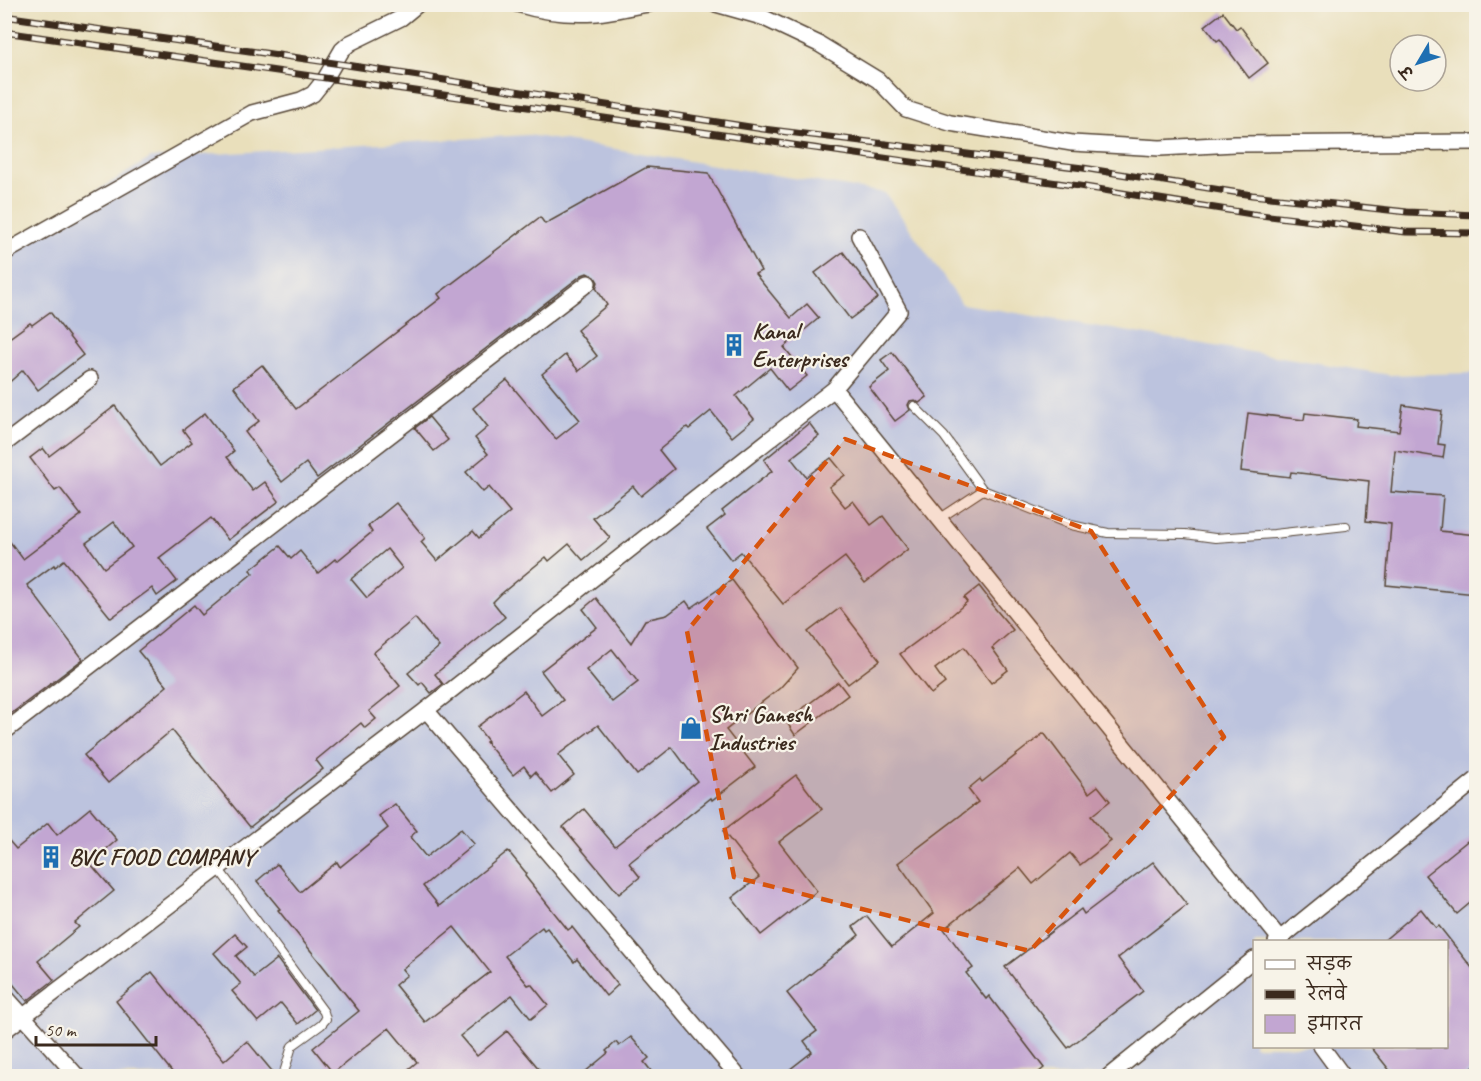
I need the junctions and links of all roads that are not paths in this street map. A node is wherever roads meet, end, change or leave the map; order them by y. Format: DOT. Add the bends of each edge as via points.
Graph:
graph roads {
  1 [pos="418,4"];
  2 [pos="517,4"];
  3 [pos="649,4"];
  4 [pos="716,4"];
  5 [pos="1476,142"];
  6 [pos="859,236"];
  7 [pos="4,253"];
  8 [pos="588,283"];
  9 [pos="90,379"];
  10 [pos="834,389"];
  11 [pos="914,406"];
  12 [pos="4,444"];
  13 [pos="983,490"];
  14 [pos="939,519"];
  15 [pos="1346,526"];
  16 [pos="426,710"];
  17 [pos="4,732"];
  18 [pos="1476,780"];
  19 [pos="218,868"];
  20 [pos="1278,940"];
  21 [pos="1253,960"];
  22 [pos="4,995"];
  23 [pos="24,1017"];
  24 [pos="4,1031"];
  25 [pos="1322,1048"];
  26 [pos="77,1077"];
  27 [pos="283,1077"];
  28 [pos="738,1077"];
  29 [pos="1109,1077"];
  30 [pos="1343,1077"];
  1 -- 7 [label="street" via="401,18 350,43 313,94 252,113"];
  2 -- 3 [label="street" via="572,14"];
  4 -- 5 [label="street" via="762,17 819,44 878,80 906,110 950,123 1072,143 1160,148"];
  6 -- 10 [label="street" via="899,311"];
  8 -- 17 [label="street"];
  9 -- 12 [label="street"];
  10 -- 14 [label="street"];
  10 -- 16 [label="street"];
  11 -- 13 [label="lane" via="944,436"];
  13 -- 14 [label="lane"];
  13 -- 15 [label="lane" via="1071,525 1108,534 1215,538"];
  14 -- 20 [label="street"];
  16 -- 19 [label="street"];
  16 -- 28 [label="street"];
  18 -- 20 [label="street"];
  19 -- 23 [label="street"];
  19 -- 27 [label="lane" via="324,1012 326,1019 321,1025 292,1046"];
  21 -- 29 [label="street"];
  22 -- 23 [label="street"];
  23 -- 24 [label="street"];
  23 -- 26 [label="street"];
  25 -- 30 [label="street"];
}
